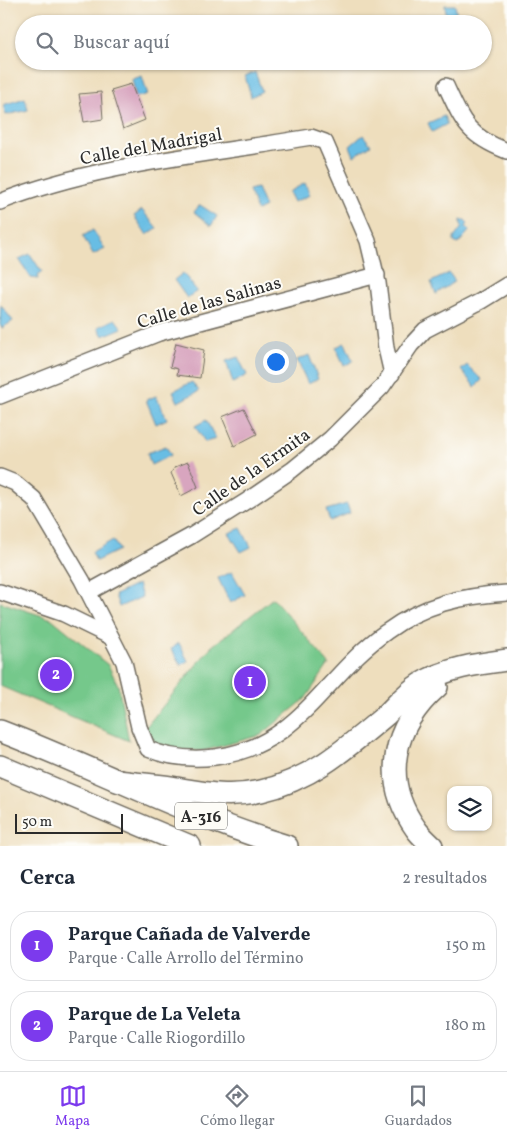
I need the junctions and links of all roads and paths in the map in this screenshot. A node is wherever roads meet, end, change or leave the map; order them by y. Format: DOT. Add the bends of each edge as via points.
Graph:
graph roads {
  1 [pos="446,86"];
  2 [pos="507,151"];
  3 [pos="0,202"];
  4 [pos="377,275"];
  5 [pos="507,285"];
  6 [pos="392,374"];
  7 [pos="0,396"];
  8 [pos="0,477"];
  9 [pos="0,592"];
  10 [pos="89,592"];
  11 [pos="507,593"];
  12 [pos="111,636"];
  13 [pos="507,660"];
  14 [pos="470,665"];
  15 [pos="0,731"];
  16 [pos="0,766"];
  17 [pos="117,781"];
  18 [pos="121,818"];
  19 [pos="158,846"];
  20 [pos="190,846"];
  21 [pos="287,846"];
  22 [pos="432,846"];
  1 -- 2 [label="street" via="469,130 488,144"];
  3 -- 4 [label="street, Calle del Madrigal" via="29,190 110,169 311,137 325,142 368,241"];
  4 -- 6 [label="street"];
  4 -- 7 [label="street, Calle de las Salinas" via="159,333"];
  5 -- 6 [label="street, Calle de la Ermita" via="425,330"];
  6 -- 10 [label="street, Calle de la Ermita" via="330,439 292,470 191,536"];
  8 -- 10 [label="street" via="15,483 34,499"];
  9 -- 12 [label="street" via="64,614"];
  10 -- 12 [label="street"];
  11 -- 12 [label="street" via="442,603 410,617 368,645 295,722 271,739 224,756 200,759 177,758 148,749 139,727 124,662"];
  13 -- 14 [label="highway"];
  14 -- 17 [label="highway" via="419,685 349,747 316,770 289,783 234,795"];
  14 -- 22 [label="highway" via="441,683 422,700 405,725 396,753 395,779 402,802 416,830"];
  15 -- 17 [label="highway, A-316"];
  16 -- 18 [label="highway, A-316"];
  17 -- 21 [label="highway, A-316" via="251,836"];
  18 -- 19 [label="highway"];
  18 -- 20 [label="highway, A-316"];
}
